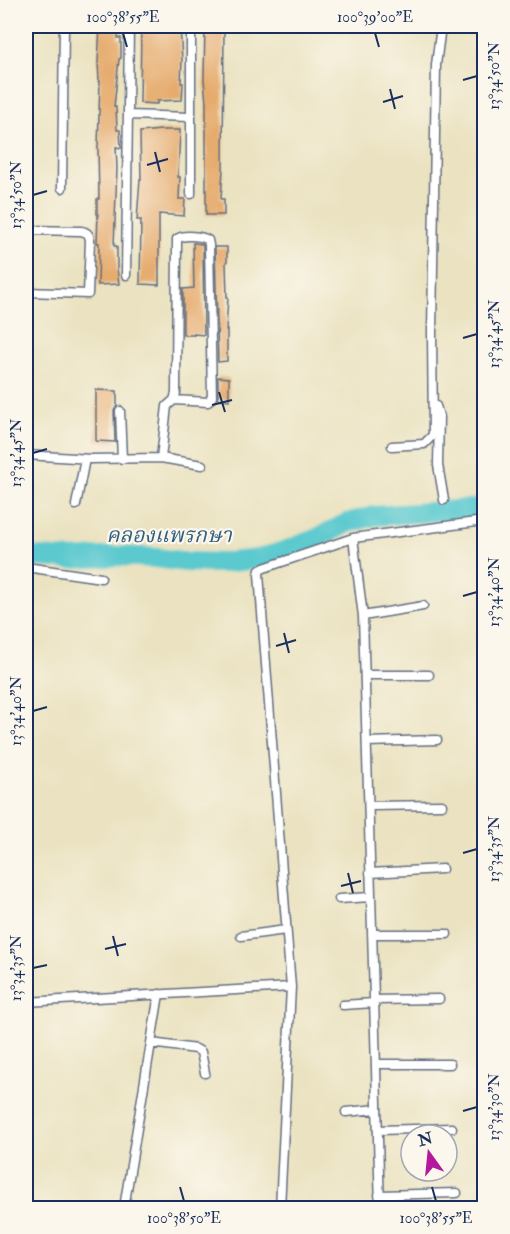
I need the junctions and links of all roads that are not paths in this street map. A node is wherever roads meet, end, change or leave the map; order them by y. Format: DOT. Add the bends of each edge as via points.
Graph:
graph roads {
  1 [pos="64,26"];
  2 [pos="129,26"];
  3 [pos="191,26"];
  4 [pos="441,26"];
  5 [pos="128,115"];
  6 [pos="190,117"];
  7 [pos="62,188"];
  8 [pos="191,194"];
  9 [pos="26,230"];
  10 [pos="126,275"];
  11 [pos="26,292"];
  12 [pos="174,400"];
  13 [pos="433,403"];
  14 [pos="120,411"];
  15 [pos="392,446"];
  16 [pos="26,455"];
  17 [pos="161,458"];
  18 [pos="85,459"];
  19 [pos="122,459"];
  20 [pos="202,465"];
  21 [pos="444,500"];
  22 [pos="76,505"];
  23 [pos="484,520"];
  24 [pos="353,538"];
  25 [pos="26,567"];
  26 [pos="101,578"];
  27 [pos="423,606"];
  28 [pos="363,616"];
  29 [pos="365,675"];
  30 [pos="429,675"];
  31 [pos="437,740"];
  32 [pos="367,742"];
  33 [pos="442,805"];
  34 [pos="369,806"];
  35 [pos="442,869"];
  36 [pos="370,873"];
  37 [pos="371,897"];
  38 [pos="339,899"];
  39 [pos="286,930"];
  40 [pos="372,934"];
  41 [pos="447,934"];
  42 [pos="241,936"];
  43 [pos="291,987"];
  44 [pos="159,994"];
  45 [pos="439,999"];
  46 [pos="374,1001"];
  47 [pos="26,1002"];
  48 [pos="343,1005"];
  49 [pos="151,1043"];
  50 [pos="376,1064"];
  51 [pos="450,1064"];
  52 [pos="205,1073"];
  53 [pos="377,1110"];
  54 [pos="346,1112"];
  55 [pos="399,1129"];
  56 [pos="378,1130"];
  57 [pos="457,1193"];
  58 [pos="379,1195"];
  59 [pos="124,1209"];
  60 [pos="280,1209"];
  61 [pos="380,1209"];
  1 -- 7 [label="street"];
  2 -- 5 [label="street"];
  3 -- 6 [label="street"];
  4 -- 13 [label="street" via="436,65"];
  5 -- 6 [label="street"];
  5 -- 10 [label="street"];
  6 -- 8 [label="street"];
  9 -- 11 [label="street" via="81,231 90,240 88,294"];
  12 -- 12 [label="street" via="177,239 205,237 209,245 212,396 208,402"];
  12 -- 17 [label="street" via="167,406"];
  13 -- 15 [label="street" via="430,440 420,445"];
  13 -- 21 [label="street" via="439,416 438,465"];
  14 -- 19 [label="street"];
  16 -- 18 [label="street"];
  17 -- 19 [label="street"];
  17 -- 20 [label="street"];
  18 -- 19 [label="street"];
  18 -- 22 [label="street"];
  23 -- 24 [label="street"];
  24 -- 28 [label="street"];
  24 -- 39 [label="street" via="264,568 258,574"];
  25 -- 26 [label="street"];
  27 -- 28 [label="street"];
  28 -- 29 [label="street"];
  29 -- 30 [label="street"];
  29 -- 32 [label="street"];
  31 -- 32 [label="street"];
  32 -- 34 [label="street"];
  33 -- 34 [label="street"];
  34 -- 36 [label="street"];
  35 -- 36 [label="street"];
  36 -- 37 [label="street"];
  37 -- 38 [label="street"];
  37 -- 40 [label="street"];
  39 -- 42 [label="street"];
  39 -- 43 [label="street"];
  40 -- 41 [label="street"];
  40 -- 46 [label="street"];
  43 -- 44 [label="street"];
  43 -- 60 [label="street"];
  44 -- 47 [label="street"];
  44 -- 49 [label="street"];
  45 -- 46 [label="street"];
  46 -- 48 [label="street"];
  46 -- 50 [label="street"];
  49 -- 52 [label="street" via="196,1049 201,1052"];
  49 -- 59 [label="street"];
  50 -- 51 [label="street"];
  50 -- 53 [label="street"];
  53 -- 54 [label="street"];
  53 -- 56 [label="street"];
  55 -- 56 [label="street"];
  56 -- 58 [label="street"];
  57 -- 58 [label="street"];
  58 -- 61 [label="street"];
}
